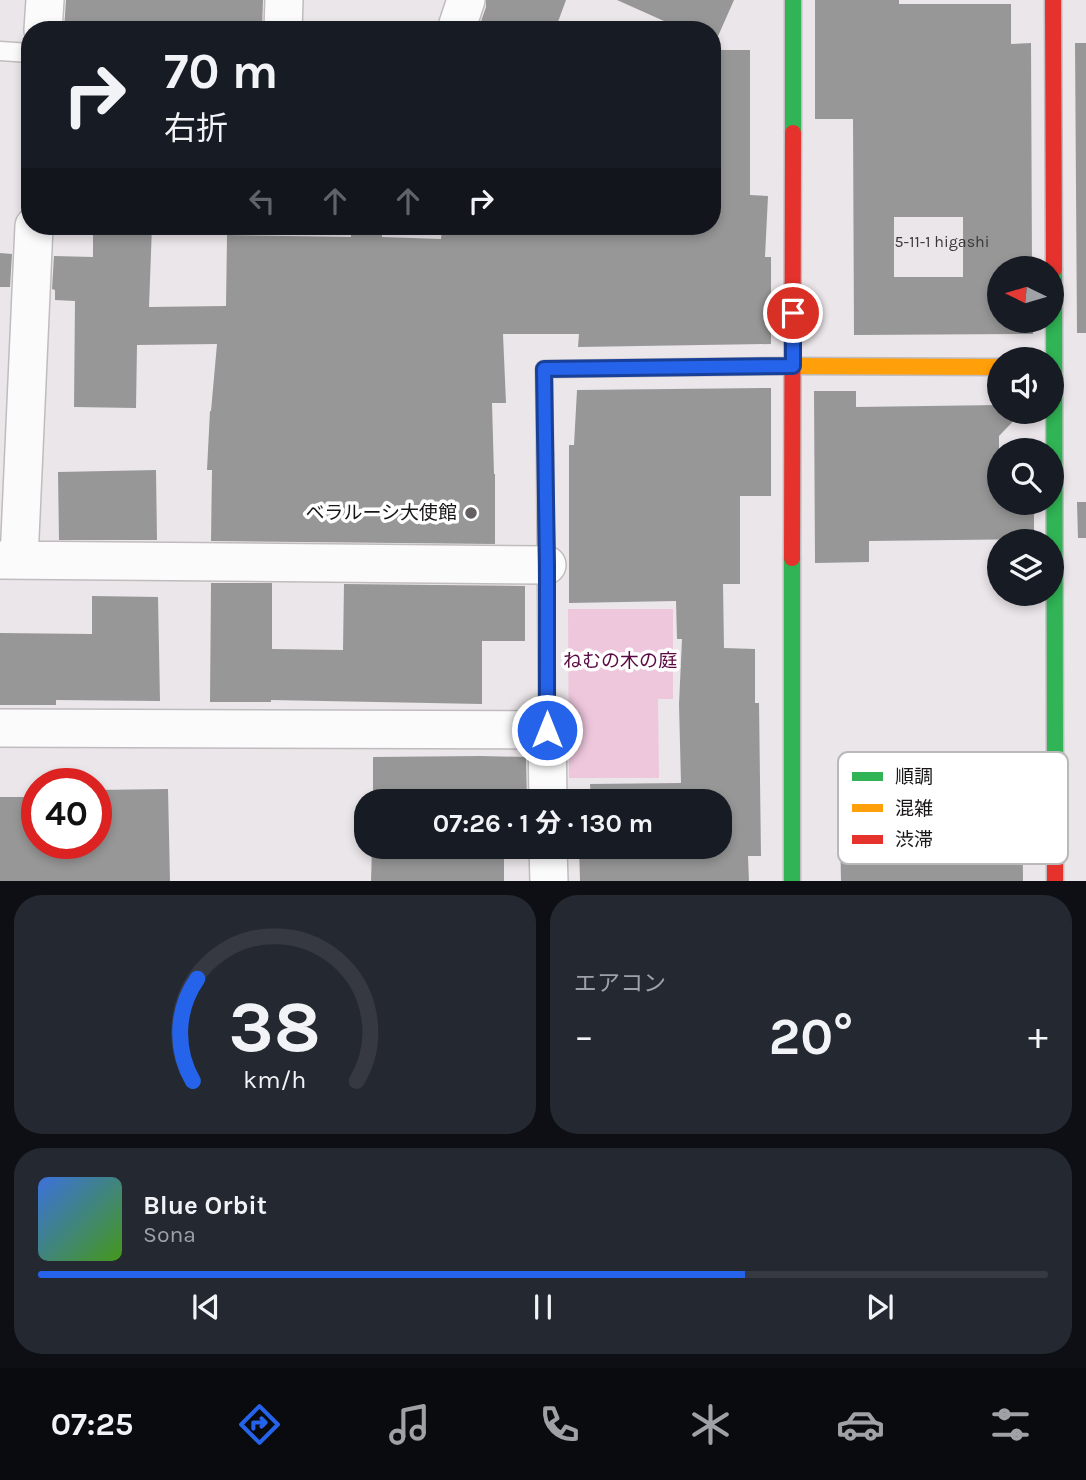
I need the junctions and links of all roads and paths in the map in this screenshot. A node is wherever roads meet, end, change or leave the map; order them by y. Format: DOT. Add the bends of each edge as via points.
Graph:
graph roads {
  1 [pos="45,0"];
  2 [pos="284,0"];
  3 [pos="466,0"];
  4 [pos="793,0"];
  5 [pos="1053,0"];
  6 [pos="44,21"];
  7 [pos="283,21"];
  8 [pos="459,21"];
  9 [pos="0,51"];
  10 [pos="21,52"];
  11 [pos="33,235"];
  12 [pos="1058,347"];
  13 [pos="793,366"];
  14 [pos="987,367"];
  15 [pos="1058,424"];
  16 [pos="10,560"];
  17 [pos="547,565"];
  18 [pos="0,727"];
  19 [pos="547,730"];
  20 [pos="1056,752"];
  21 [pos="548,789"];
  22 [pos="548,859"];
  23 [pos="549,881"];
  24 [pos="792,881"];
  1 -- 6 [label="street"];
  2 -- 7 [label="street"];
  3 -- 8 [label="street"];
  4 -- 13 [label="street"];
  5 -- 12 [label="street"];
  9 -- 10 [label="lane"];
  11 -- 16 [label="street"];
  13 -- 14 [label="street"];
  13 -- 17 [label="street" via="544,369"];
  13 -- 24 [label="street"];
  15 -- 20 [label="street"];
  16 -- 17 [label="street"];
  17 -- 19 [label="street"];
  18 -- 19 [label="street"];
  19 -- 21 [label="street"];
  22 -- 23 [label="street"];
}
